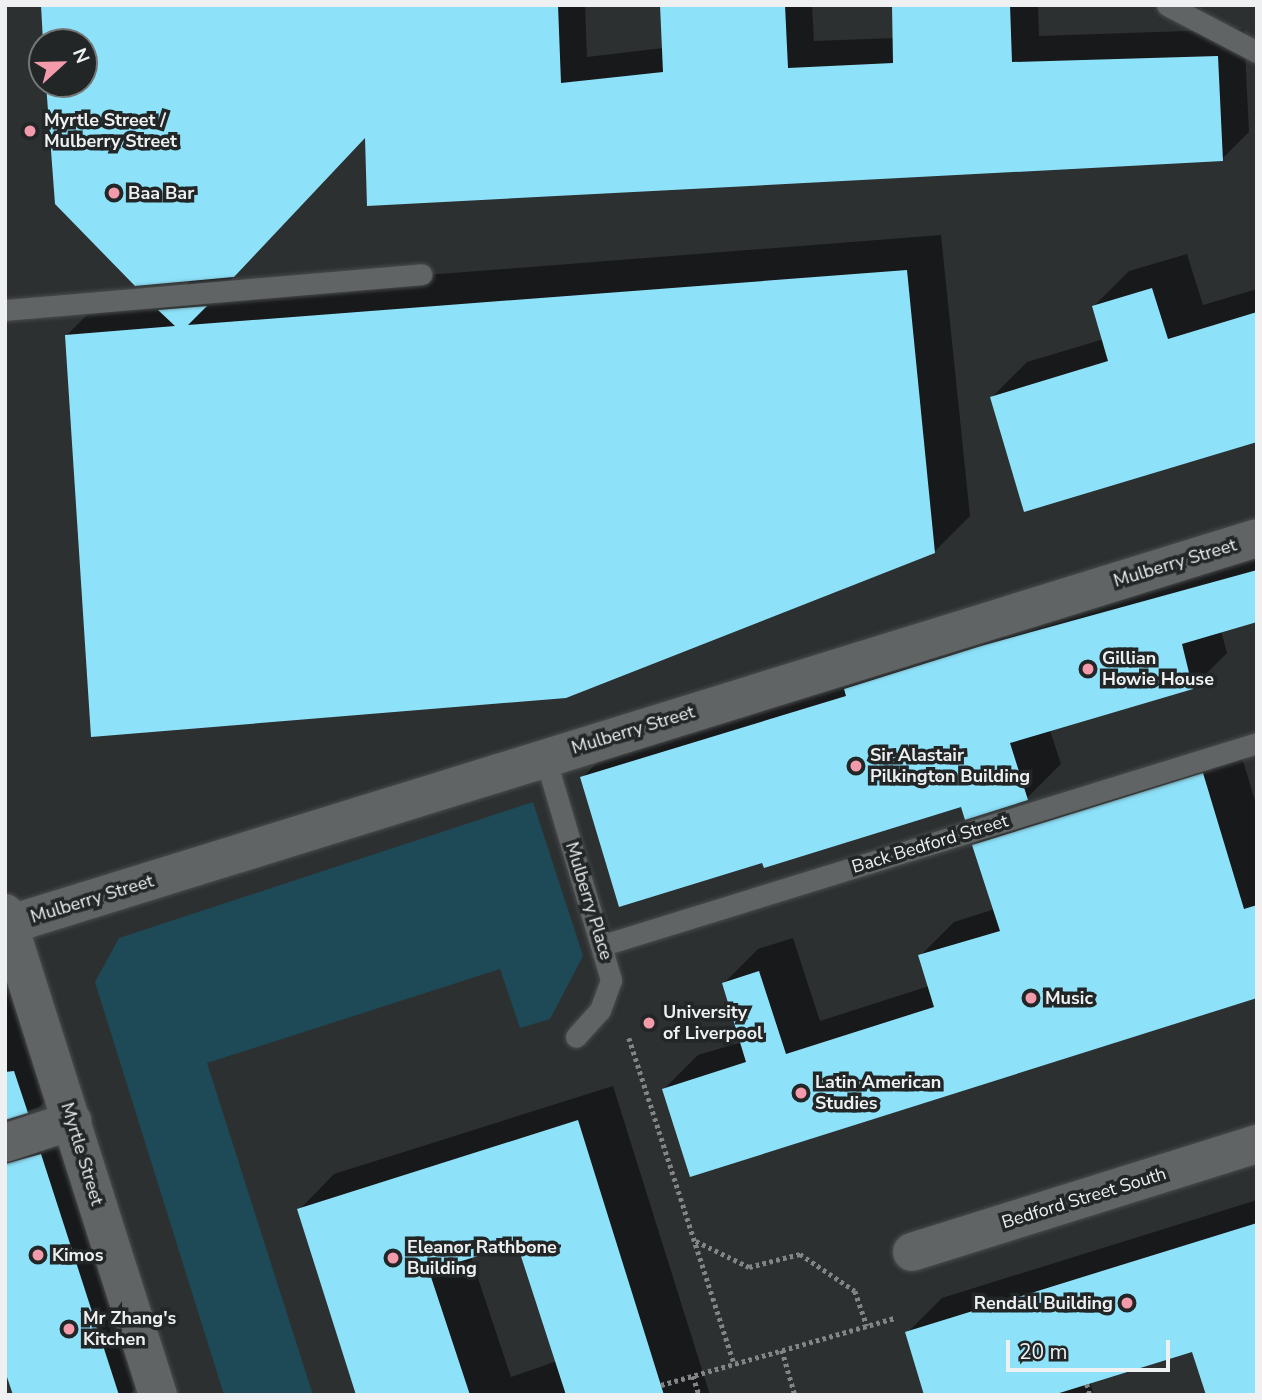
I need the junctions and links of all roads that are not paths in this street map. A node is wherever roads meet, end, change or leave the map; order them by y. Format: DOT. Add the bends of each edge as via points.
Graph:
graph roads {
  1 [pos="1167,5"];
  2 [pos="1257,52"];
  3 [pos="421,274"];
  4 [pos="5,310"];
  5 [pos="1257,538"];
  6 [pos="1257,743"];
  7 [pos="545,757"];
  8 [pos="8,919"];
  9 [pos="603,945"];
  10 [pos="576,1037"];
  11 [pos="72,1121"];
  12 [pos="5,1143"];
  13 [pos="1257,1144"];
  14 [pos="912,1252"];
  15 [pos="158,1395"];
  1 -- 2 [label="lane"];
  3 -- 4 [label="lane"];
  5 -- 7 [label="street, Mulberry Street"];
  6 -- 9 [label="lane, Back Bedford Street"];
  7 -- 8 [label="street, Mulberry Street"];
  7 -- 9 [label="lane, Mulberry Place"];
  8 -- 11 [label="street, Myrtle Street"];
  9 -- 10 [label="lane, Mulberry Place" via="611,980 600,1010"];
  11 -- 12 [label="street"];
  11 -- 15 [label="street, Myrtle Street"];
  13 -- 14 [label="street, Bedford Street South"];
}
